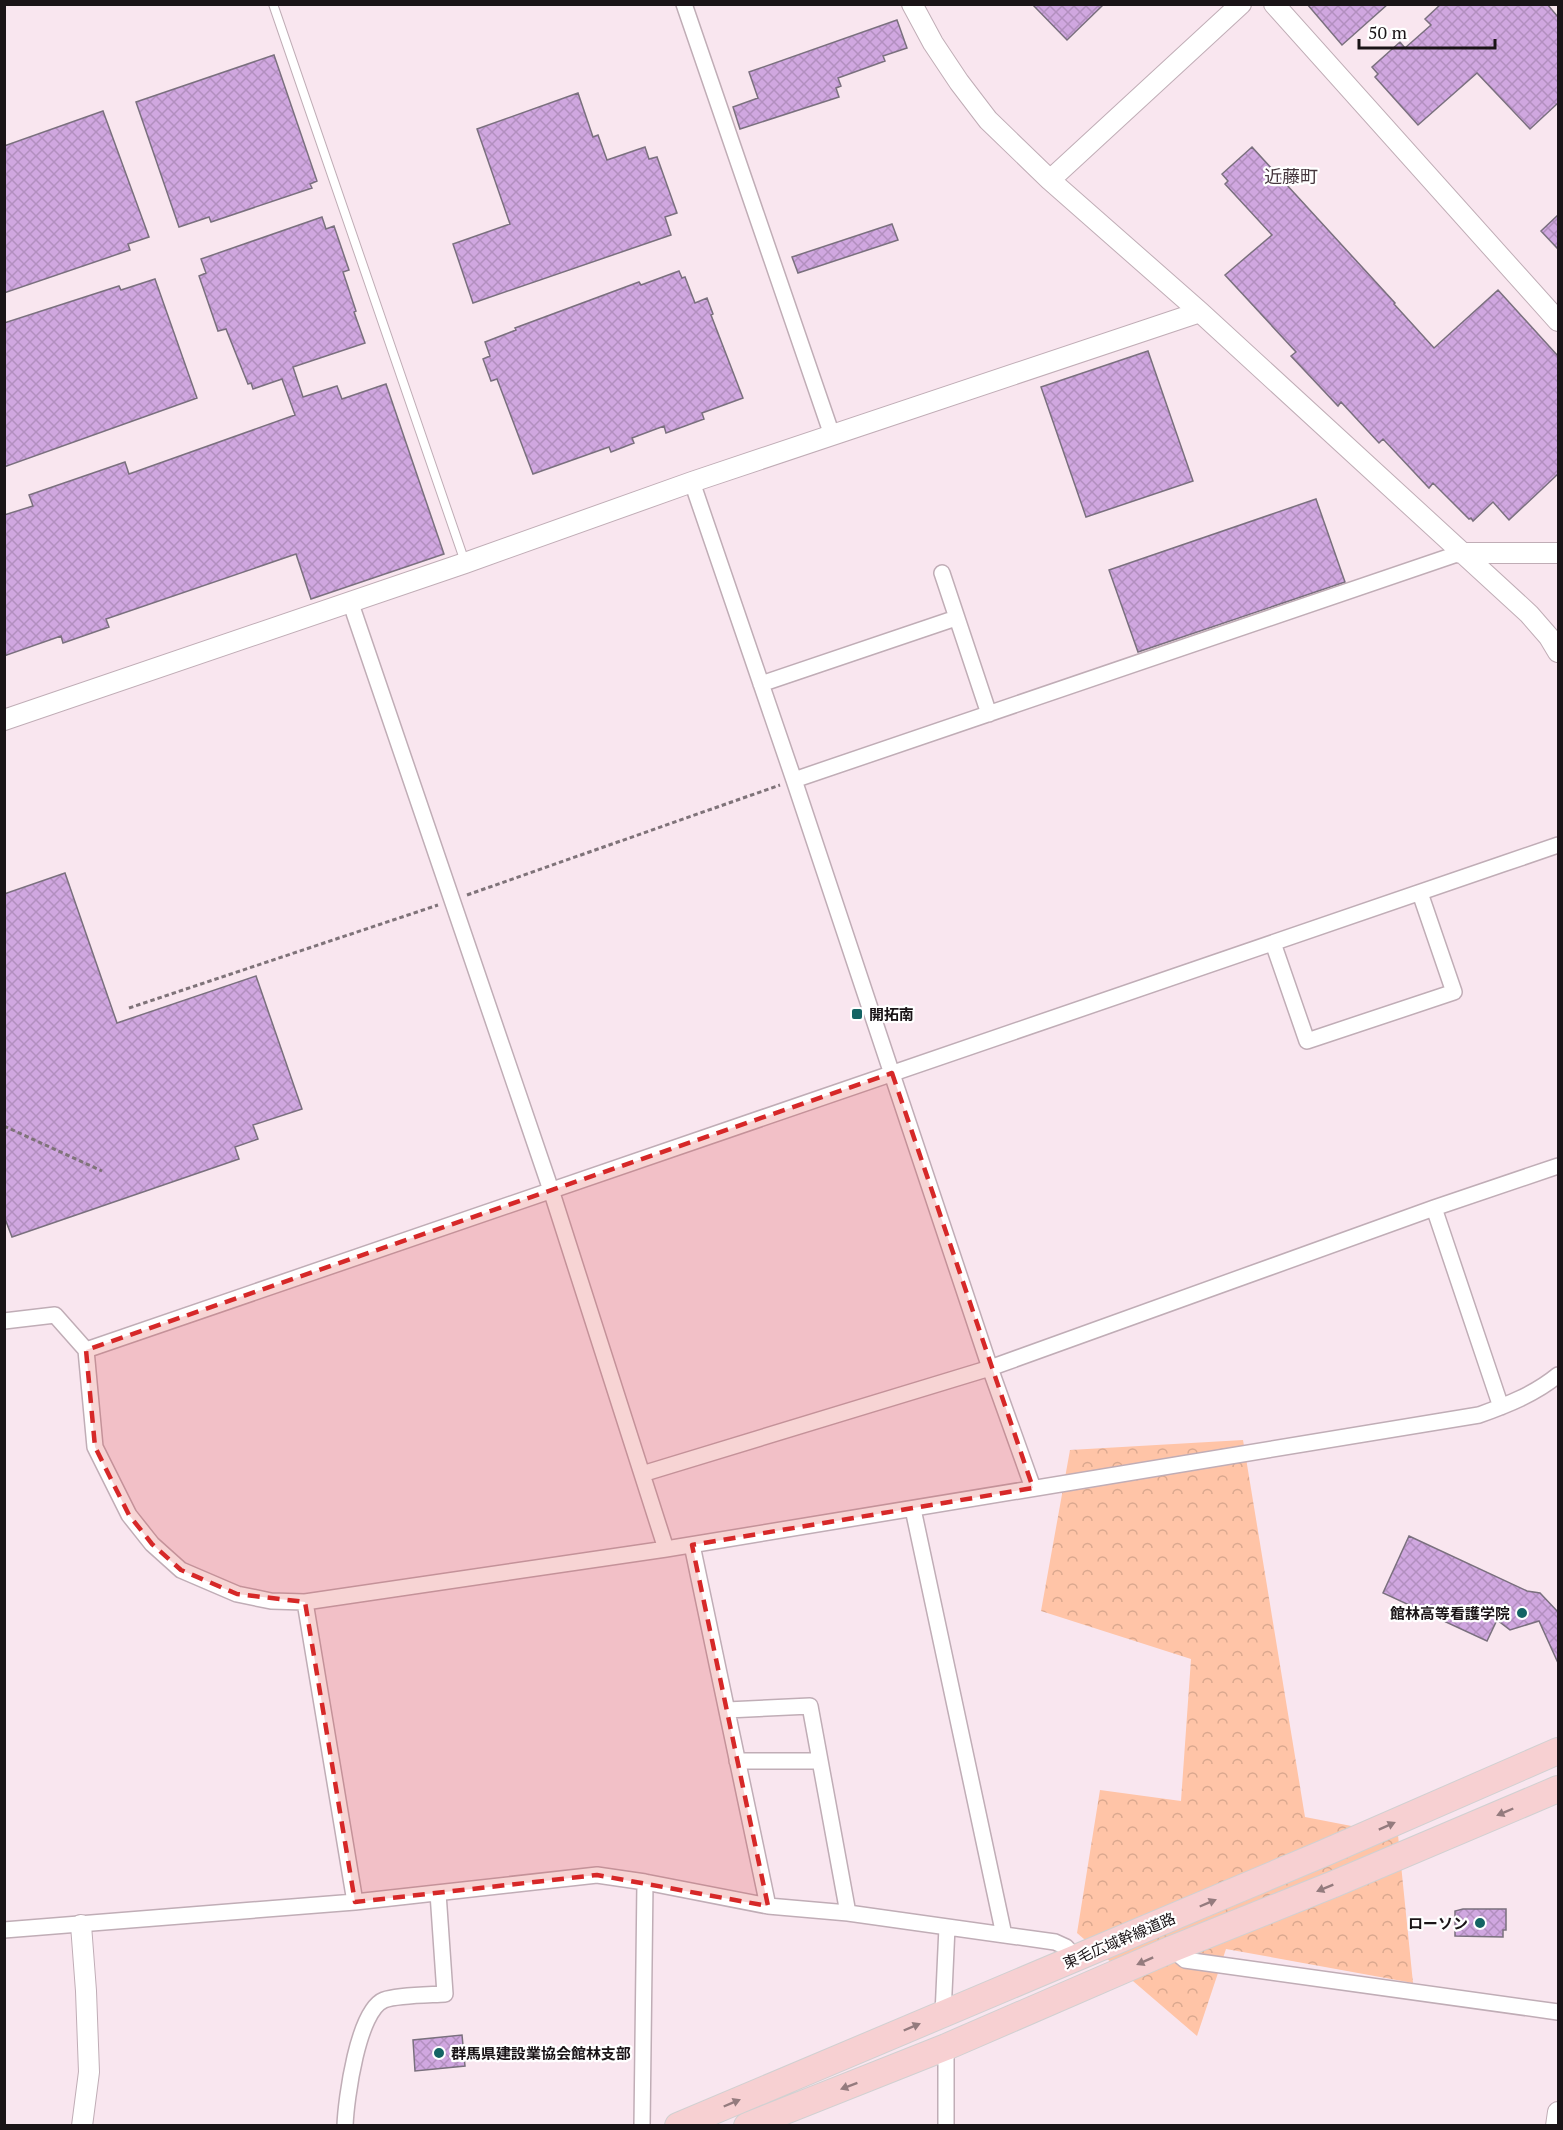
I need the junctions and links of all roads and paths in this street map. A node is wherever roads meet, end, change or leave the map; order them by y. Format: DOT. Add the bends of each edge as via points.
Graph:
graph roads {
  1 [pos="273,4"];
  2 [pos="684,4"];
  3 [pos="912,4"];
  4 [pos="1241,4"];
  5 [pos="1274,4"];
  6 [pos="1050,180"];
  7 [pos="1200,312"];
  8 [pos="1558,321"];
  9 [pos="832,435"];
  10 [pos="692,482"];
  11 [pos="1460,553"];
  12 [pos="1558,553"];
  13 [pos="465,563"];
  14 [pos="942,573"];
  15 [pos="350,601"];
  16 [pos="956,618"];
  17 [pos="1558,652"];
  18 [pos="761,684"];
  19 [pos="989,714"];
  20 [pos="4,720"];
  21 [pos="794,780"];
  22 [pos="1558,845"];
  23 [pos="1420,893"];
  24 [pos="1273,943"];
  25 [pos="892,1073"];
  26 [pos="4,1126"];
  27 [pos="1558,1166"];
  28 [pos="102,1171"];
  29 [pos="552,1192"];
  30 [pos="1434,1208"];
  31 [pos="4,1321"];
  32 [pos="86,1350"];
  33 [pos="990,1368"];
  34 [pos="1558,1375"];
  35 [pos="1501,1407"];
  36 [pos="642,1474"];
  37 [pos="1032,1488"];
  38 [pos="913,1509"];
  39 [pos="692,1545"];
  40 [pos="666,1550"];
  41 [pos="305,1602"];
  42 [pos="727,1710"];
  43 [pos="1558,1751"];
  44 [pos="737,1761"];
  45 [pos="820,1761"];
  46 [pos="1558,1788"];
  47 [pos="645,1882"];
  48 [pos="438,1893"];
  49 [pos="355,1902"];
  50 [pos="768,1906"];
  51 [pos="848,1913"];
  52 [pos="81,1924"];
  53 [pos="947,1927"];
  54 [pos="4,1930"];
  55 [pos="1004,1935"];
  56 [pos="1172,1949"];
  57 [pos="1076,1958"];
  58 [pos="1558,2012"];
  59 [pos="942,2014"];
  60 [pos="946,2048"];
  61 [pos="1558,2112"];
  62 [pos="82,2126"];
  63 [pos="345,2126"];
  64 [pos="642,2126"];
  65 [pos="678,2126"];
  66 [pos="747,2126"];
  67 [pos="946,2126"];
  68 [pos="1556,2126"];
  1 -- 13 [label="lane"];
  2 -- 9 [label="street"];
  3 -- 6 [label="street" via="959,82"];
  4 -- 6 [label="street"];
  5 -- 8 [label="street"];
  6 -- 7 [label="street"];
  7 -- 9 [label="street"];
  7 -- 11 [label="street"];
  9 -- 10 [label="street"];
  10 -- 13 [label="street"];
  10 -- 18 [label="street"];
  11 -- 12 [label="street"];
  11 -- 17 [label="street" via="1529,614"];
  11 -- 19 [label="street"];
  13 -- 15 [label="street"];
  14 -- 16 [label="street"];
  15 -- 20 [label="street"];
  15 -- 29 [label="street"];
  16 -- 18 [label="street"];
  16 -- 19 [label="street"];
  18 -- 21 [label="street"];
  19 -- 21 [label="street"];
  21 -- 25 [label="street"];
  22 -- 23 [label="street"];
  23 -- 24 [label="street"];
  23 -- 24 [label="street" via="1454,992 1443,996 1307,1041"];
  24 -- 25 [label="street"];
  25 -- 29 [label="street"];
  25 -- 33 [label="street"];
  26 -- 28 [label="path"];
  27 -- 30 [label="street"];
  29 -- 32 [label="street"];
  29 -- 36 [label="street"];
  30 -- 33 [label="street"];
  30 -- 35 [label="street"];
  31 -- 32 [label="street" via="55,1315"];
  32 -- 41 [label="street" via="95,1447 129,1515 152,1544 180,1570 237,1594"];
  33 -- 36 [label="street"];
  33 -- 37 [label="street"];
  34 -- 35 [label="street" via="1543,1388"];
  35 -- 37 [label="street" via="1479,1415"];
  36 -- 40 [label="street"];
  37 -- 38 [label="street"];
  38 -- 39 [label="street"];
  38 -- 55 [label="street"];
  39 -- 40 [label="street"];
  39 -- 42 [label="street"];
  40 -- 41 [label="street"];
  41 -- 49 [label="street"];
  42 -- 44 [label="street"];
  42 -- 45 [label="street" via="810,1706"];
  57 -- 43 [label="highway, 東毛広域幹線道路, one-way"];
  44 -- 45 [label="street"];
  44 -- 50 [label="street"];
  45 -- 51 [label="street"];
  46 -- 56 [label="highway, 東毛広域幹線道路, one-way"];
  47 -- 48 [label="street" via="597,1875"];
  47 -- 50 [label="street"];
  47 -- 64 [label="street"];
  48 -- 49 [label="street"];
  48 -- 63 [label="street" via="445,1994 386,2000 376,2005 360,2037 347,2094"];
  49 -- 52 [label="street"];
  50 -- 51 [label="street"];
  51 -- 53 [label="street"];
  52 -- 54 [label="street"];
  52 -- 62 [label="street" via="89,2072"];
  53 -- 55 [label="street"];
  53 -- 59 [label="street"];
  55 -- 57 [label="street" via="1055,1942"];
  56 -- 58 [label="street" via="1185,1960"];
  56 -- 60 [label="highway, 東毛広域幹線道路, one-way"];
  57 -- 59 [label="highway, 東毛広域幹線道路"];
  65 -- 59 [label="highway, 東毛広域幹線道路, one-way"];
  60 -- 66 [label="highway, 東毛広域幹線道路, one-way"];
  60 -- 67 [label="street"];
  61 -- 68 [label="street"];
}
